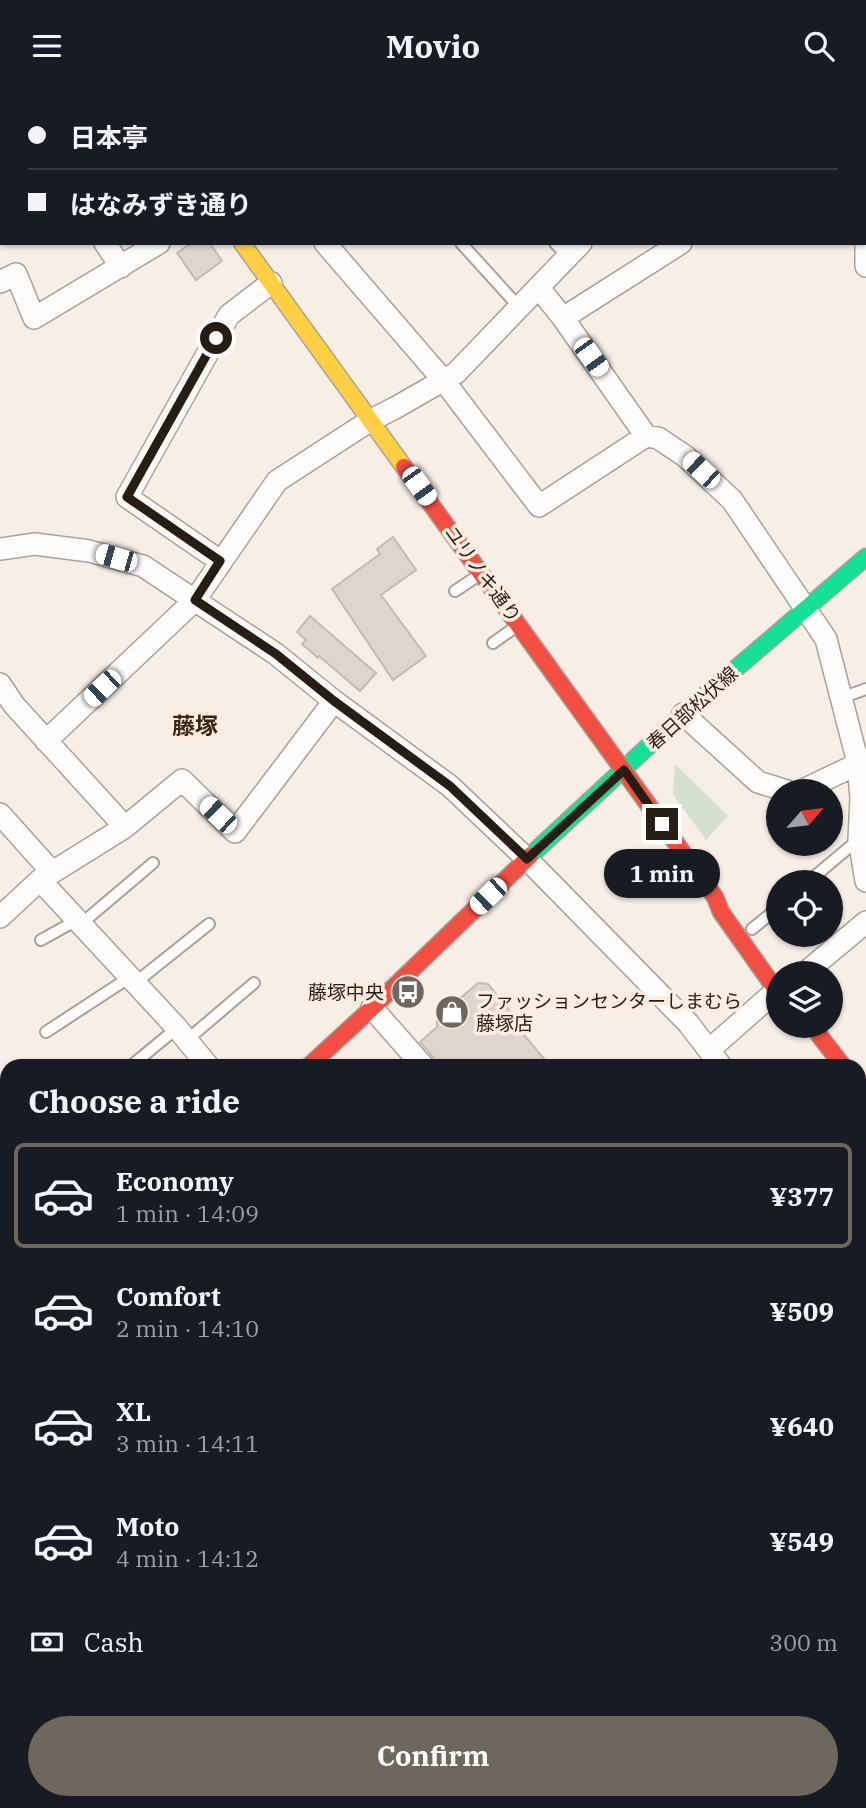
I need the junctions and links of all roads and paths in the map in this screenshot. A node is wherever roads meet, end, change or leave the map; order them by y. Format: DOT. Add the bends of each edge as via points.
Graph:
graph roads {
  1 [pos="866,238"];
  2 [pos="105,245"];
  3 [pos="156,245"];
  4 [pos="243,245"];
  5 [pos="328,245"];
  6 [pos="463,245"];
  7 [pos="678,245"];
  8 [pos="568,248"];
  9 [pos="866,265"];
  10 [pos="121,267"];
  11 [pos="0,282"];
  12 [pos="271,283"];
  13 [pos="539,288"];
  14 [pos="519,307"];
  15 [pos="563,318"];
  16 [pos="444,381"];
  17 [pos="371,420"];
  18 [pos="646,436"];
  19 [pos="0,549"];
  20 [pos="866,557"];
  21 [pos="220,561"];
  22 [pos="482,573"];
  23 [pos="455,591"];
  24 [pos="195,600"];
  25 [pos="804,609"];
  26 [pos="519,625"];
  27 [pos="493,643"];
  28 [pos="0,684"];
  29 [pos="866,689"];
  30 [pos="841,698"];
  31 [pos="334,701"];
  32 [pos="683,714"];
  33 [pos="46,741"];
  34 [pos="862,761"];
  35 [pos="624,770"];
  36 [pos="825,779"];
  37 [pos="766,784"];
  38 [pos="0,814"];
  39 [pos="125,827"];
  40 [pos="859,839"];
  41 [pos="527,859"];
  42 [pos="153,863"];
  43 [pos="865,869"];
  44 [pos="822,870"];
  45 [pos="46,876"];
  46 [pos="715,897"];
  47 [pos="4,904"];
  48 [pos="766,918"];
  49 [pos="79,922"];
  50 [pos="866,922"];
  51 [pos="209,924"];
  52 [pos="752,929"];
  53 [pos="41,940"];
  54 [pos="767,961"];
  55 [pos="819,961"];
  56 [pos="766,969"];
  57 [pos="133,980"];
  58 [pos="254,983"];
  59 [pos="766,1001"];
  60 [pos="372,1008"];
  61 [pos="46,1032"];
  62 [pos="182,1034"];
  63 [pos="824,1038"];
  64 [pos="715,1058"];
  65 [pos="142,1059"];
  66 [pos="202,1059"];
  67 [pos="317,1059"];
  68 [pos="417,1059"];
  69 [pos="838,1059"];
  1 -- 9 [label="street"];
  2 -- 10 [label="street"];
  3 -- 10 [label="street"];
  4 -- 12 [label="street, ユリノキ通り"];
  5 -- 16 [label="street"];
  6 -- 14 [label="lane"];
  7 -- 15 [label="street"];
  8 -- 13 [label="street"];
  10 -- 11 [label="street" via="34,318 16,274"];
  12 -- 17 [label="street, ユリノキ通り"];
  12 -- 21 [label="street" via="229,315 127,497"];
  13 -- 14 [label="street"];
  13 -- 15 [label="street"];
  14 -- 16 [label="street"];
  15 -- 18 [label="street"];
  16 -- 17 [label="street"];
  16 -- 18 [label="street" via="540,506"];
  17 -- 21 [label="street" via="277,481"];
  17 -- 22 [label="street, ユリノキ通り"];
  18 -- 25 [label="street" via="658,438 685,456 732,500"];
  19 -- 24 [label="street" via="35,544 89,551 143,566"];
  20 -- 25 [label="street, 春日部松伏線"];
  21 -- 24 [label="street"];
  22 -- 23 [label="lane"];
  22 -- 26 [label="street, ユリノキ通り"];
  24 -- 31 [label="street" via="276,654"];
  24 -- 33 [label="street"];
  25 -- 30 [label="street" via="826,639"];
  25 -- 32 [label="street, 春日部松伏線"];
  26 -- 27 [label="lane"];
  26 -- 35 [label="street, ユリノキ通り"];
  28 -- 33 [label="street"];
  29 -- 30 [label="lane"];
  30 -- 34 [label="street"];
  31 -- 39 [label="street" via="235,832 182,780"];
  31 -- 41 [label="street" via="400,745"];
  32 -- 35 [label="street, 春日部松伏線"];
  32 -- 37 [label="street"];
  33 -- 39 [label="street"];
  34 -- 36 [label="street"];
  34 -- 40 [label="street"];
  35 -- 41 [label="street, 春日部松伏線"];
  35 -- 46 [label="street, ユリノキ通り"];
  38 -- 45 [label="street"];
  39 -- 45 [label="street"];
  40 -- 43 [label="street"];
  40 -- 44 [label="lane"];
  41 -- 60 [label="street, 春日部松伏線"];
  41 -- 64 [label="street" via="688,1023"];
  42 -- 49 [label="lane"];
  45 -- 47 [label="street"];
  45 -- 49 [label="street"];
  46 -- 52 [label="street" via="732,905"];
  46 -- 56 [label="street" via="721,912"];
  48 -- 52 [label="lane"];
  49 -- 53 [label="lane"];
  49 -- 57 [label="street"];
  50 -- 55 [label="street"];
  51 -- 57 [label="lane"];
  52 -- 54 [label="street"];
  57 -- 61 [label="lane"];
  57 -- 62 [label="street"];
  58 -- 62 [label="lane"];
  59 -- 64 [label="street"];
  60 -- 67 [label="street, 春日部松伏線"];
  60 -- 68 [label="street"];
  62 -- 65 [label="lane"];
  62 -- 66 [label="street"];
  63 -- 69 [label="street"];
}
